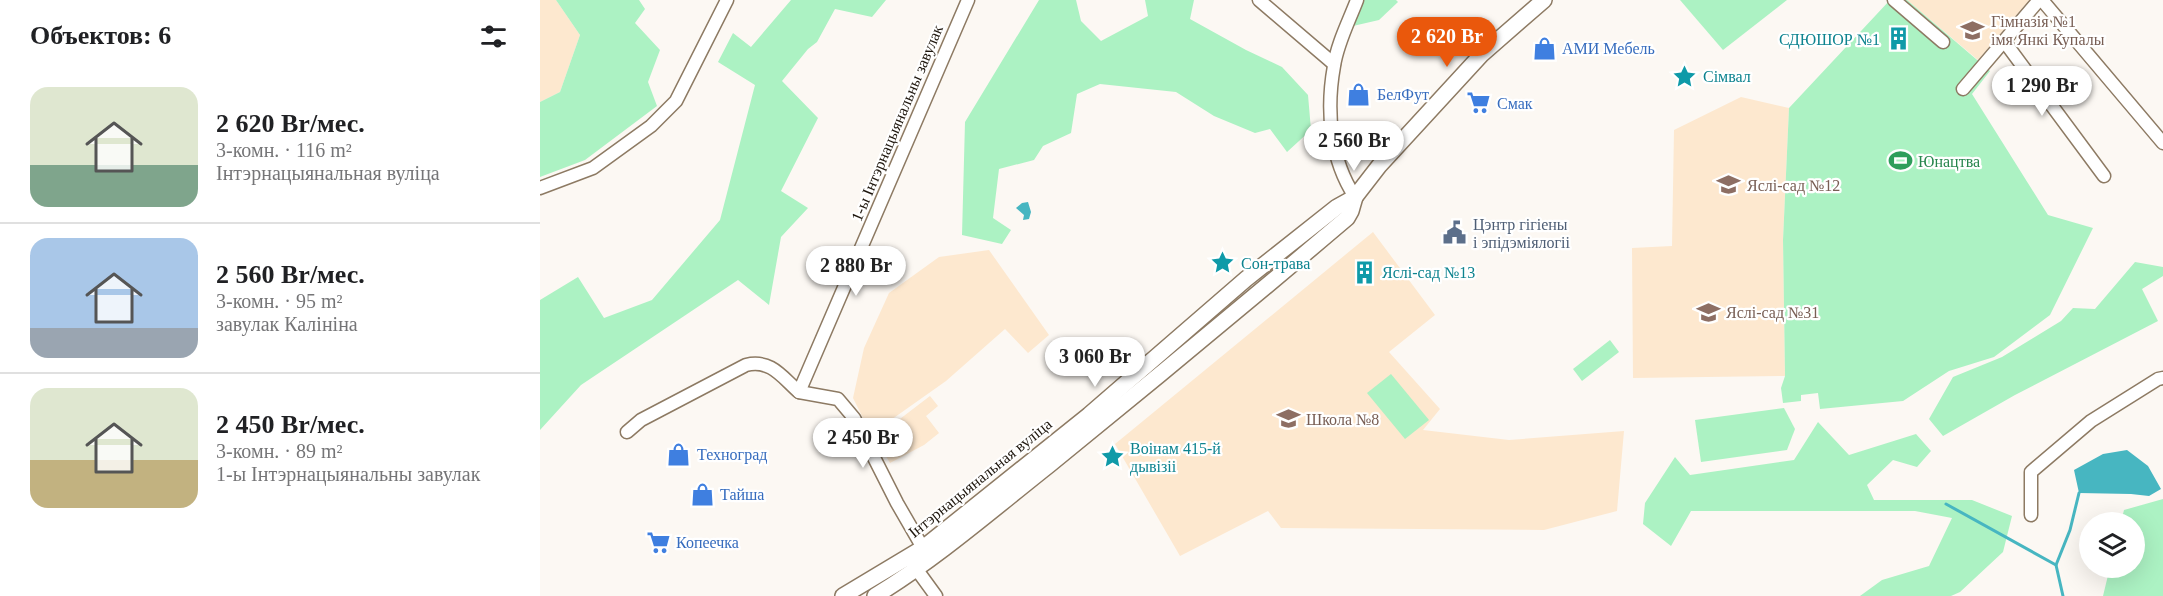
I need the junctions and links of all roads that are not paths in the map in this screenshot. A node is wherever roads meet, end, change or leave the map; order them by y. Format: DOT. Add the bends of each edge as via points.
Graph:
graph roads {
  1 [pos="727,0"];
  2 [pos="968,0"];
  3 [pos="1259,0"];
  4 [pos="1357,0"];
  5 [pos="1544,0"];
  6 [pos="1894,0"];
  7 [pos="2041,0"];
  8 [pos="2004,41"];
  9 [pos="1943,42"];
  10 [pos="1334,64"];
  11 [pos="1963,89"];
  12 [pos="2163,143"];
  13 [pos="2104,176"];
  14 [pos="540,188"];
  15 [pos="1355,196"];
  16 [pos="2163,378"];
  17 [pos="799,392"];
  18 [pos="1093,420"];
  19 [pos="627,432"];
  20 [pos="2031,515"];
  21 [pos="923,548"];
  22 [pos="908,557"];
  23 [pos="917,570"];
  24 [pos="843,596"];
  25 [pos="875,596"];
  26 [pos="936,596"];
  1 -- 14 [label="street" via="690,75 668,109 593,168"];
  2 -- 17 [label="street, 1-ы Інтэрнацыянальны завулак"];
  3 -- 10 [label="street"];
  4 -- 10 [label="street"];
  5 -- 15 [label="main road, Інтэрнацыянальная вуліца" via="1482,54"];
  6 -- 9 [label="street"];
  7 -- 8 [label="street"];
  7 -- 12 [label="street"];
  8 -- 11 [label="street"];
  8 -- 13 [label="street"];
  10 -- 15 [label="street" via="1332,142 1345,181"];
  15 -- 18 [label="main road, Інтэрнацыянальная вуліца" via="1246,279"];
  16 -- 20 [label="street" via="2091,421 2031,472"];
  17 -- 19 [label="street" via="769,365 758,362 641,420"];
  17 -- 21 [label="street" via="838,399 855,418"];
  18 -- 21 [label="main road, Інтэрнацыянальная вуліца"];
  18 -- 23 [label="main road, Інтэрнацыянальная вуліца"];
  21 -- 22 [label="main road, Інтэрнацыянальная вуліца"];
  22 -- 23 [label="street"];
  22 -- 24 [label="main road, Інтэрнацыянальная вуліца"];
  23 -- 25 [label="main road, Інтэрнацыянальная вуліца"];
  23 -- 26 [label="street"];
}
